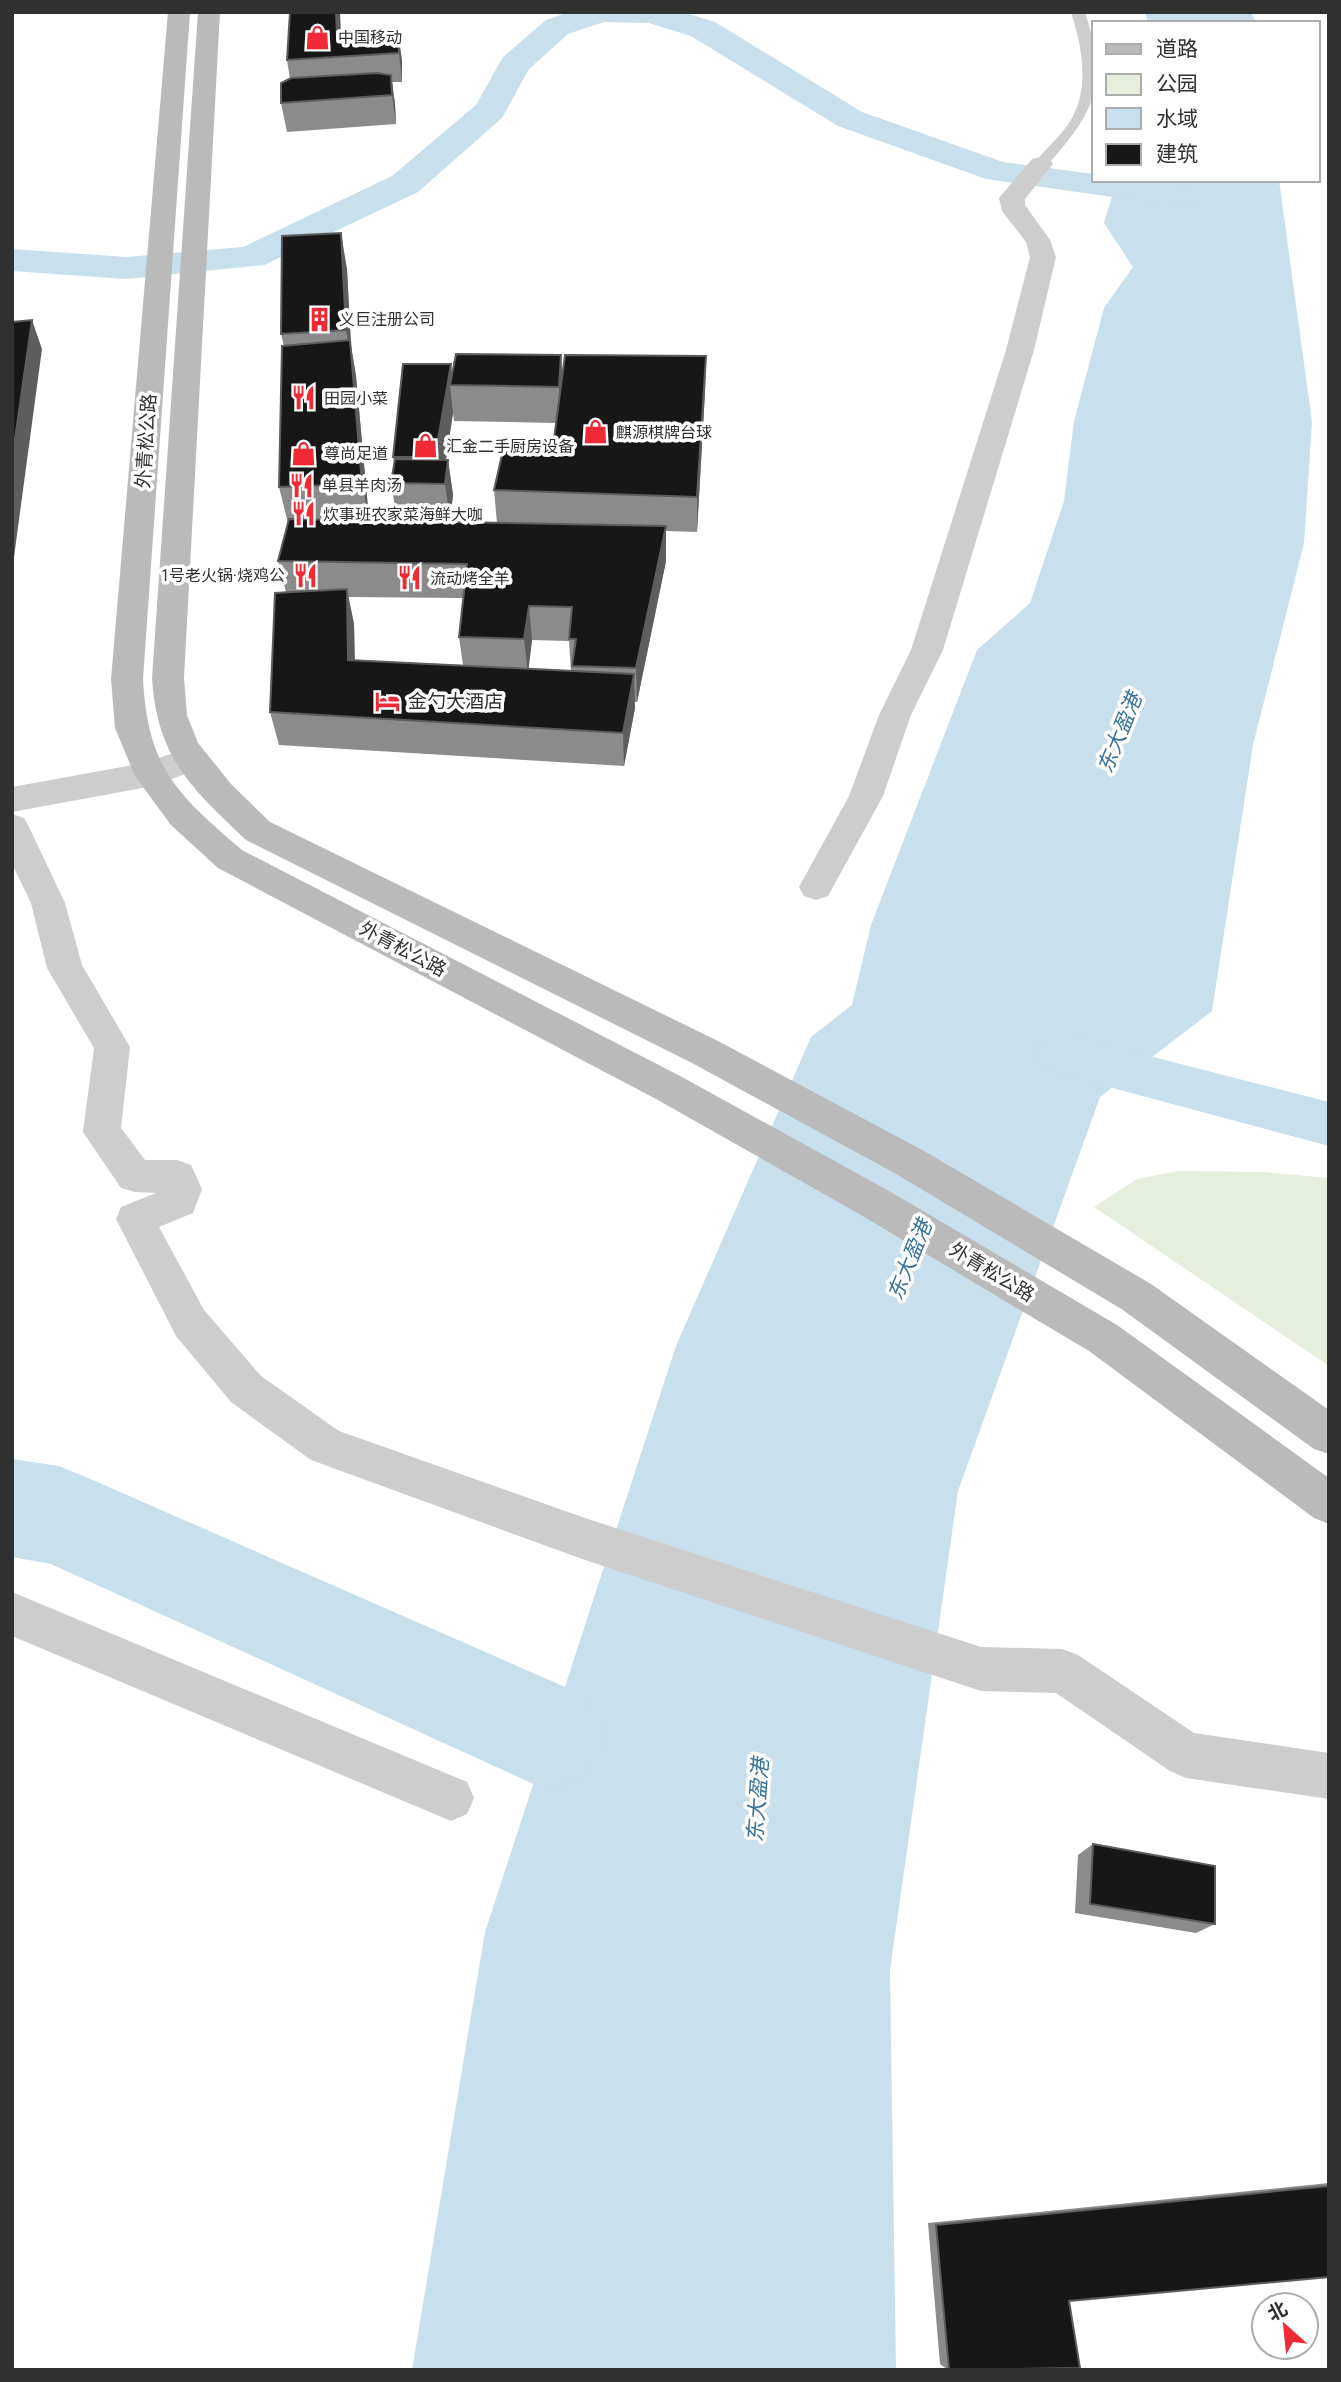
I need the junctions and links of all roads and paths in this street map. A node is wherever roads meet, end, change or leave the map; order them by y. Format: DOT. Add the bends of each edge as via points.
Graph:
graph roads {
  1 [pos="178,12"];
  2 [pos="209,12"];
  3 [pos="1078,12"];
  4 [pos="1041,164"];
  5 [pos="191,759"];
  6 [pos="148,775"];
  7 [pos="12,800"];
  8 [pos="12,827"];
  9 [pos="816,887"];
  10 [pos="1329,1435"];
  11 [pos="1329,1504"];
  12 [pos="12,1614"];
  13 [pos="1329,1776"];
  14 [pos="451,1798"];
  1 -- 6 [label="main road, 外青松公路" via="127,680 131,727"];
  2 -- 5 [label="main road, 外青松公路" via="168,678 172,718"];
  3 -- 4 [label="lane" via="1089,58 1090,89 1077,122"];
  4 -- 9 [label="street" via="1011,205 1041,246 1044,263 927,650 895,715 866,796"];
  5 -- 6 [label="street"];
  5 -- 10 [label="main road, 外青松公路" via="258,831 705,1052 911,1163 1137,1297"];
  6 -- 7 [label="street"];
  6 -- 11 [label="main road, 外青松公路" via="183,818 230,859 669,1088 875,1203 1103,1338"];
  8 -- 13 [label="street" via="48,902 65,968 112,1047 102,1132 135,1175 177,1177 183,1189 179,1201 135,1219 190,1323 246,1390 326,1446 585,1539 981,1669 1062,1671 1186,1755"];
  12 -- 14 [label="street"];
}
